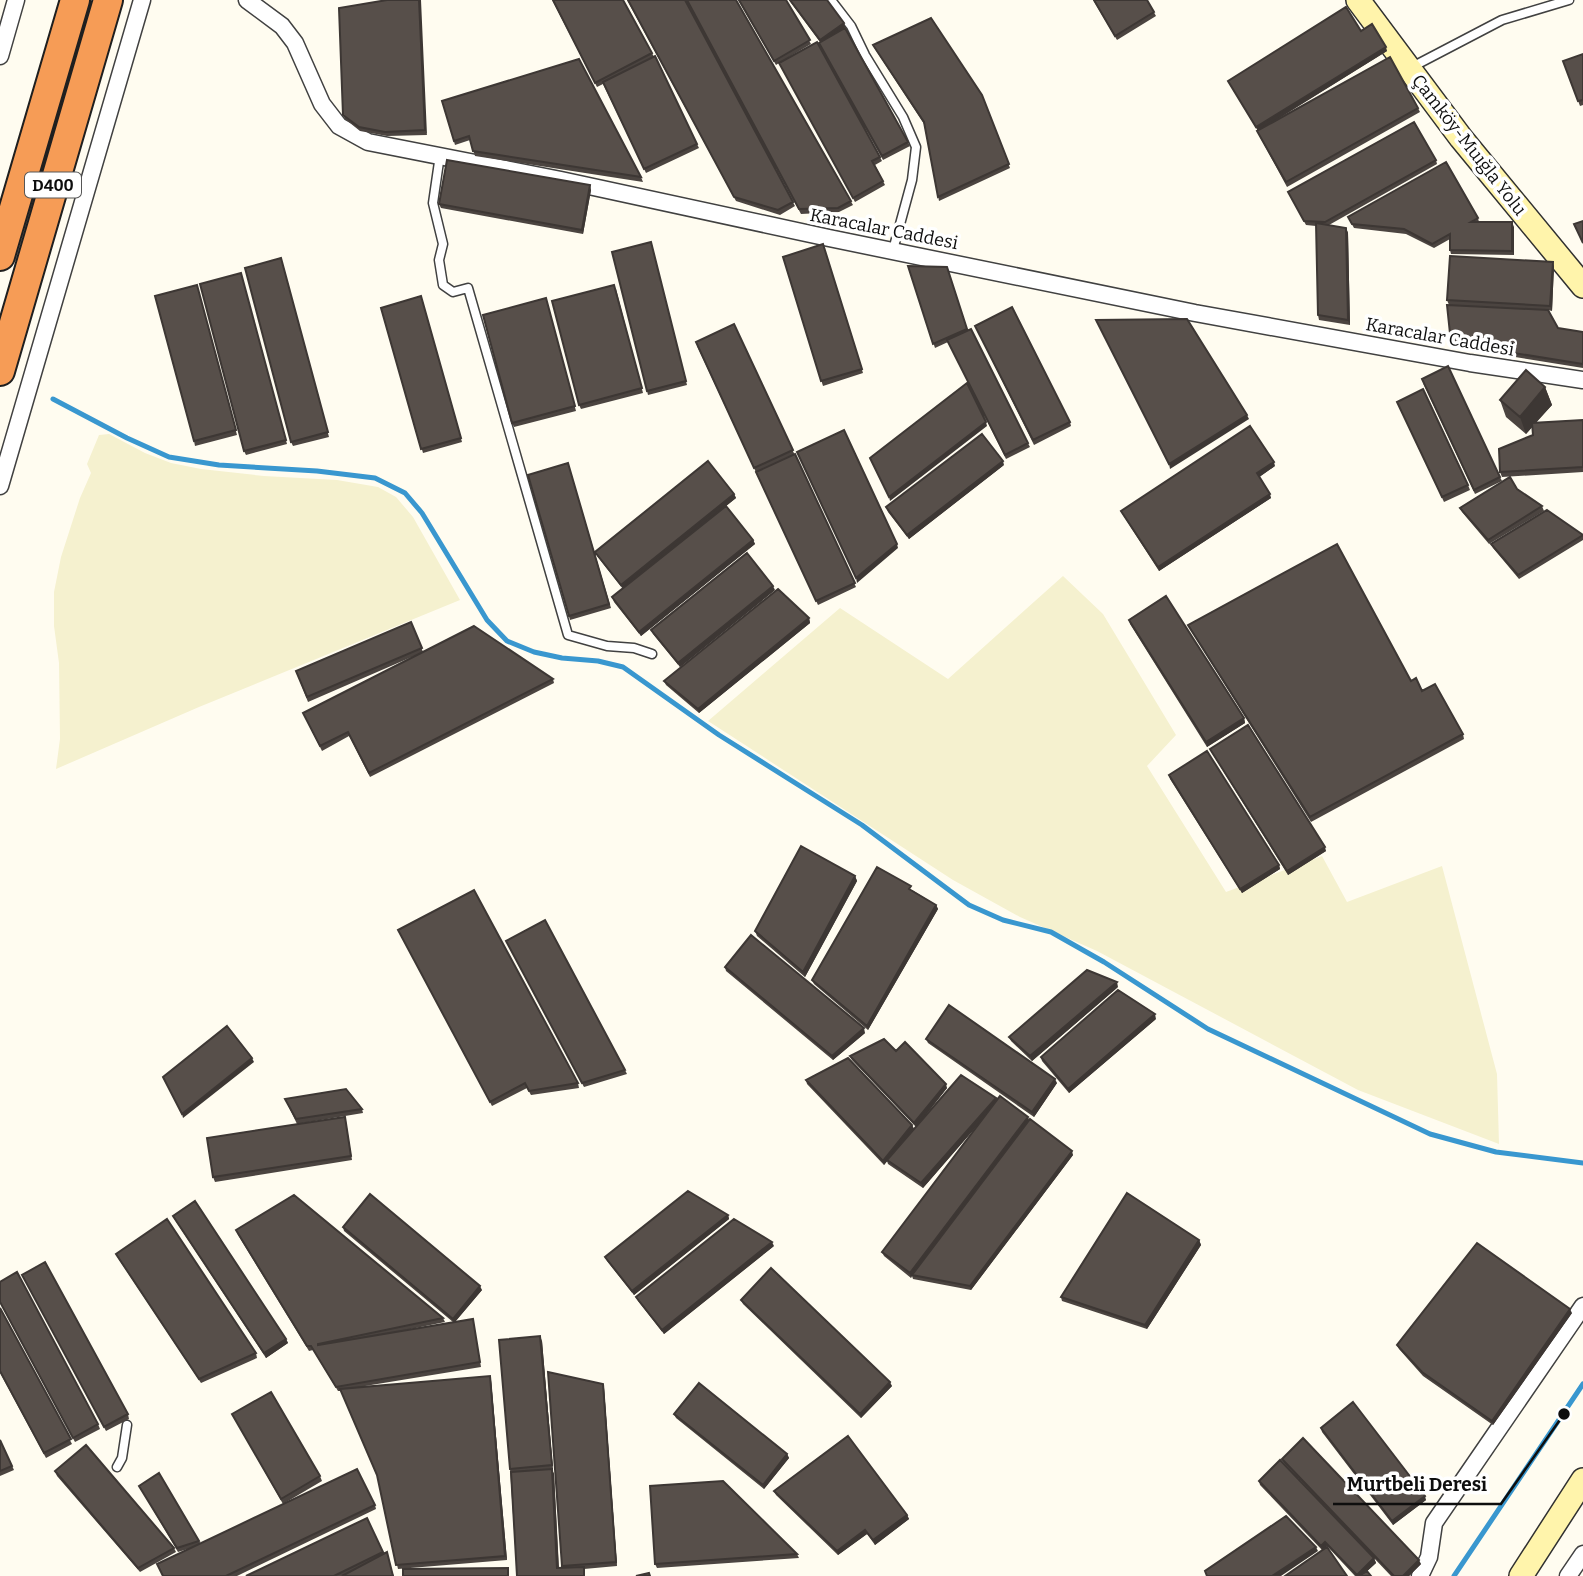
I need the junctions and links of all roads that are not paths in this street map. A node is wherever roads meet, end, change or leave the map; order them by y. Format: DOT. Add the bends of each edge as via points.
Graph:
graph roads {
  1 [pos="16,0"];
  2 [pos="75,0"];
  3 [pos="108,0"];
  4 [pos="142,0"];
  5 [pos="247,0"];
  6 [pos="831,0"];
  7 [pos="1358,0"];
  8 [pos="1569,0"];
  9 [pos="0,56"];
  10 [pos="1409,68"];
  11 [pos="440,155"];
  12 [pos="894,250"];
  13 [pos="0,256"];
  14 [pos="42,284"];
  15 [pos="1583,286"];
  16 [pos="0,371"];
  17 [pos="1583,380"];
  18 [pos="0,486"];
  19 [pos="652,654"];
  20 [pos="1583,1306"];
  21 [pos="127,1425"];
  22 [pos="117,1467"];
  23 [pos="1583,1480"];
  24 [pos="1583,1554"];
  25 [pos="1420,1576"];
  26 [pos="1521,1576"];
  27 [pos="1569,1576"];
  1 -- 9 [label="street"];
  2 -- 13 [label="highway, D400"];
  3 -- 14 [label="highway, D400"];
  4 -- 14 [label="street"];
  5 -- 11 [label="street, Karacalar Caddesi" via="282,26 295,43 322,104 339,126 368,142"];
  6 -- 12 [label="lane" via="903,117 916,147"];
  7 -- 10 [label="street, Çamköy-Muığla Yolu"];
  8 -- 10 [label="lane" via="1502,20"];
  10 -- 15 [label="street, Çamköy-Muığla Yolu"];
  11 -- 12 [label="street, Karacalar Caddesi"];
  11 -- 19 [label="lane" via="433,203 443,244 439,260 443,285 453,292 468,288 568,635"];
  12 -- 17 [label="street, Karacalar Caddesi" via="1195,313"];
  14 -- 16 [label="highway, D400"];
  14 -- 18 [label="street"];
  20 -- 25 [label="street" via="1434,1523 1429,1557"];
  21 -- 22 [label="lane"];
  23 -- 26 [label="street"];
  24 -- 27 [label="street"];
}
